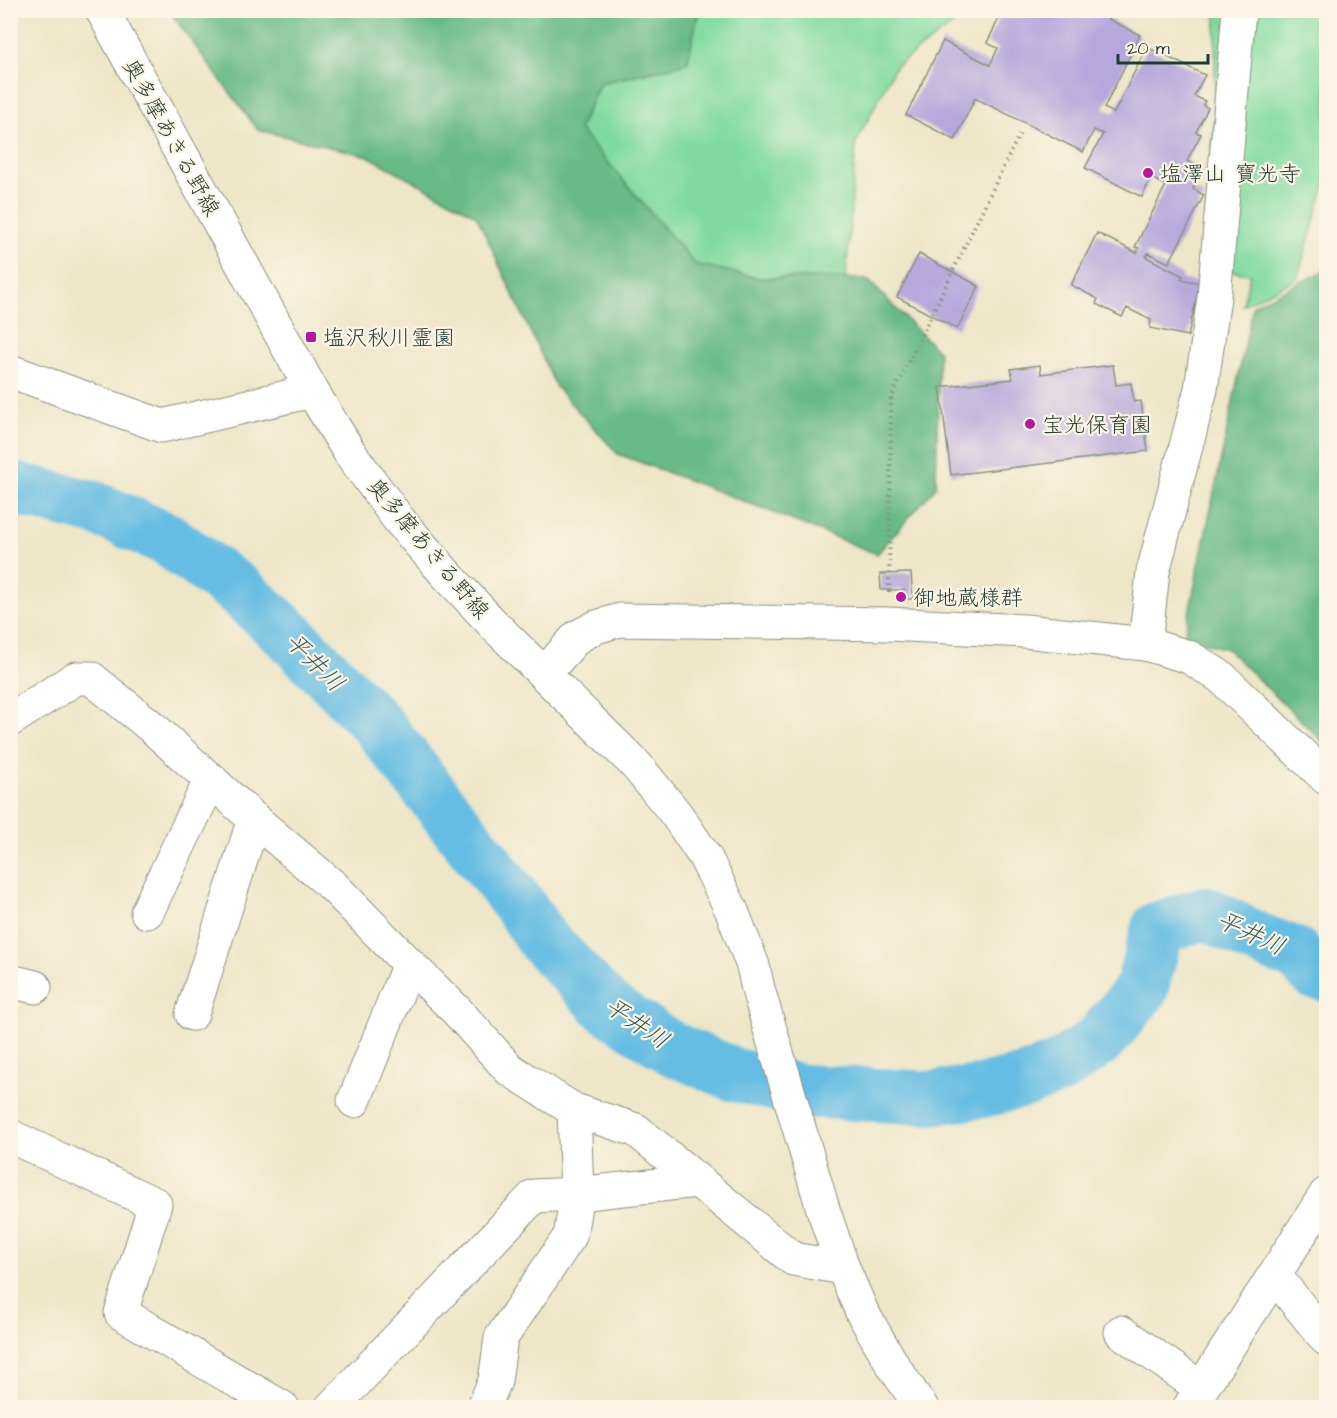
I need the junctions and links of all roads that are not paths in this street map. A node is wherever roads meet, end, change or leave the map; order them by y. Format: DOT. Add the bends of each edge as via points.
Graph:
graph roads {
  1 [pos="102,10"];
  2 [pos="1239,10"];
  3 [pos="10,371"];
  4 [pos="312,391"];
  5 [pos="1145,644"];
  6 [pos="544,674"];
  7 [pos="10,720"];
  8 [pos="1326,778"];
  9 [pos="211,779"];
  10 [pos="254,819"];
  11 [pos="147,912"];
  12 [pos="409,964"];
  13 [pos="192,1014"];
  14 [pos="354,1101"];
  15 [pos="574,1110"];
  16 [pos="10,1136"];
  17 [pos="697,1181"];
  18 [pos="577,1194"];
  19 [pos="1326,1194"];
  20 [pos="843,1268"];
  21 [pos="1275,1276"];
  22 [pos="1121,1332"];
  23 [pos="1326,1339"];
  24 [pos="1195,1398"];
  25 [pos="283,1407"];
  26 [pos="330,1407"];
  27 [pos="483,1407"];
  28 [pos="922,1407"];
  1 -- 4 [label="street, 奥多摩あきる野線"];
  2 -- 5 [label="street" via="1214,297 1201,389 1153,572"];
  3 -- 4 [label="street" via="162,426"];
  4 -- 6 [label="street, 奥多摩あきる野線" via="350,453 399,520 453,582"];
  5 -- 6 [label="street" via="888,624 620,620 577,637"];
  5 -- 8 [label="street" via="1189,657 1221,677"];
  6 -- 20 [label="street, 奥多摩あきる野線" via="636,765 705,857 753,966"];
  7 -- 9 [label="street" via="76,678 91,678"];
  9 -- 10 [label="street"];
  9 -- 11 [label="street"];
  10 -- 12 [label="street" via="333,886"];
  10 -- 13 [label="street"];
  12 -- 14 [label="street"];
  12 -- 15 [label="street" via="509,1069"];
  15 -- 17 [label="street" via="636,1130"];
  15 -- 18 [label="street"];
  16 -- 25 [label="street" via="154,1204 122,1313"];
  17 -- 18 [label="street"];
  17 -- 20 [label="street" via="792,1259"];
  18 -- 26 [label="street" via="534,1196"];
  18 -- 27 [label="street" via="570,1236 501,1338 495,1381"];
  19 -- 21 [label="street"];
  20 -- 28 [label="street" via="862,1312"];
  21 -- 23 [label="street"];
  21 -- 24 [label="street"];
  22 -- 24 [label="street"];
}
